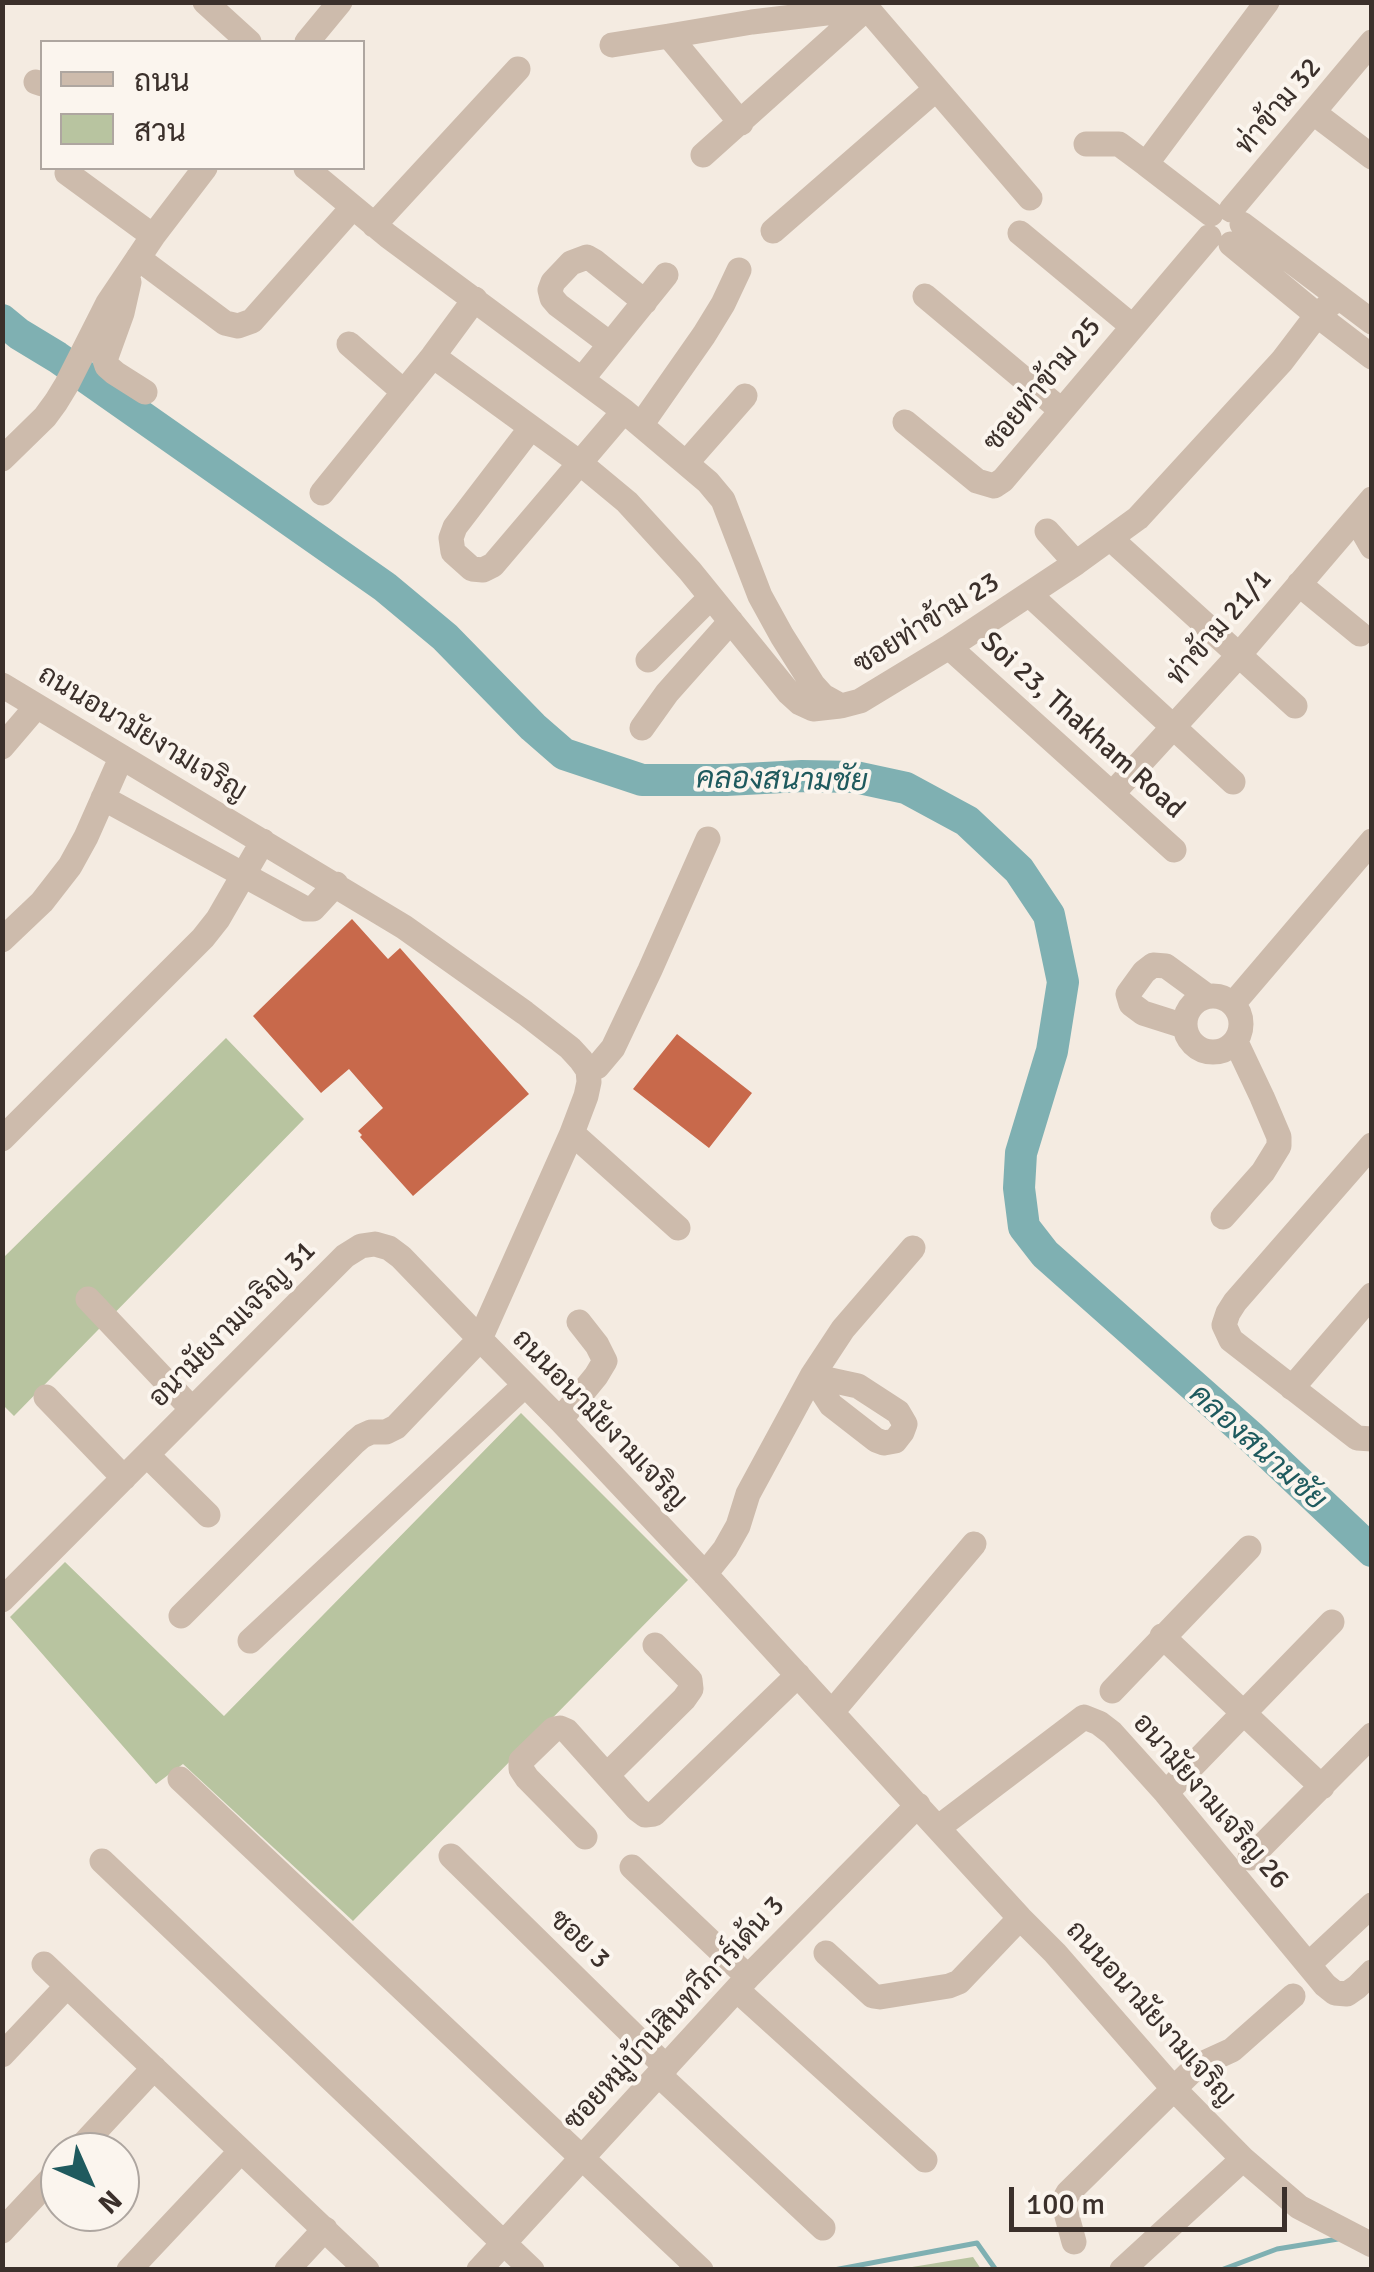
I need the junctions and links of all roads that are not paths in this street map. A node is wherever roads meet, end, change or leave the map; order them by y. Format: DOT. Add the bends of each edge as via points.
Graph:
graph roads {
  1 [pos="206,2"];
  2 [pos="340,2"];
  3 [pos="1268,2"];
  4 [pos="866,8"];
  5 [pos="751,12"];
  6 [pos="669,36"];
  7 [pos="247,40"];
  8 [pos="309,40"];
  9 [pos="1372,42"];
  10 [pos="612,45"];
  11 [pos="518,69"];
  12 [pos="936,88"];
  13 [pos="1314,112"];
  14 [pos="741,122"];
  15 [pos="1086,144"];
  16 [pos="704,155"];
  17 [pos="1372,157"];
  18 [pos="1146,164"];
  19 [pos="202,170"];
  20 [pos="308,170"];
  21 [pos="66,173"];
  22 [pos="1030,198"];
  23 [pos="353,207"];
  24 [pos="374,225"];
  25 [pos="1225,226"];
  26 [pos="774,231"];
  27 [pos="1020,233"];
  28 [pos="153,236"];
  29 [pos="135,263"];
  30 [pos="740,270"];
  31 [pos="666,276"];
  32 [pos="926,296"];
  33 [pos="1340,297"];
  34 [pos="474,299"];
  35 [pos="644,302"];
  36 [pos="1317,316"];
  37 [pos="1372,322"];
  38 [pos="1132,326"];
  39 [pos="350,344"];
  40 [pos="610,344"];
  41 [pos="433,356"];
  42 [pos="1372,357"];
  43 [pos="582,380"];
  44 [pos="145,392"];
  45 [pos="404,392"];
  46 [pos="745,396"];
  47 [pos="1061,410"];
  48 [pos="633,418"];
  49 [pos="905,422"];
  50 [pos="530,429"];
  51 [pos="2,459"];
  52 [pos="687,462"];
  53 [pos="580,463"];
  54 [pos="322,493"];
  55 [pos="1364,508"];
  56 [pos="1047,532"];
  57 [pos="1111,539"];
  58 [pos="1372,547"];
  59 [pos="1076,563"];
  60 [pos="1299,584"];
  61 [pos="1030,595"];
  62 [pos="711,597"];
  63 [pos="730,621"];
  64 [pos="1360,634"];
  65 [pos="949,646"];
  66 [pos="1238,655"];
  67 [pos="648,660"];
  68 [pos="2,685"];
  69 [pos="37,706"];
  70 [pos="840,706"];
  71 [pos="1295,706"];
  72 [pos="1173,727"];
  73 [pos="642,728"];
  74 [pos="2,747"];
  75 [pos="121,758"];
  76 [pos="1233,782"];
  77 [pos="1112,794"];
  78 [pos="103,798"];
  79 [pos="708,838"];
  80 [pos="263,841"];
  81 [pos="1372,841"];
  82 [pos="1174,850"];
  83 [pos="242,874"];
  84 [pos="336,884"];
  85 [pos="2,940"];
  86 [pos="1207,996"];
  87 [pos="1233,1004"];
  88 [pos="1184,1026"];
  89 [pos="1236,1042"];
  90 [pos="588,1070"];
  91 [pos="572,1133"];
  92 [pos="2,1139"];
  93 [pos="1372,1145"];
  94 [pos="1223,1218"];
  95 [pos="678,1228"];
  96 [pos="913,1248"];
  97 [pos="1372,1295"];
  98 [pos="88,1299"];
  99 [pos="579,1322"];
  100 [pos="480,1339"];
  101 [pos="526,1385"];
  102 [pos="1292,1388"];
  103 [pos="46,1397"];
  104 [pos="192,1409"];
  105 [pos="560,1420"];
  106 [pos="1372,1439"];
  107 [pos="147,1454"];
  108 [pos="124,1478"];
  109 [pos="208,1515"];
  110 [pos="974,1544"];
  111 [pos="1249,1548"];
  112 [pos="705,1574"];
  113 [pos="2,1600"];
  114 [pos="181,1616"];
  115 [pos="1332,1622"];
  116 [pos="1162,1636"];
  117 [pos="250,1642"];
  118 [pos="655,1644"];
  119 [pos="798,1675"];
  120 [pos="1112,1691"];
  121 [pos="832,1712"];
  122 [pos="1245,1714"];
  123 [pos="1372,1735"];
  124 [pos="607,1775"];
  125 [pos="180,1779"];
  126 [pos="1322,1787"];
  127 [pos="1166,1793"];
  128 [pos="918,1804"];
  129 [pos="938,1828"];
  130 [pos="584,1837"];
  131 [pos="451,1856"];
  132 [pos="1250,1858"];
  133 [pos="102,1862"];
  134 [pos="632,1867"];
  135 [pos="1372,1906"];
  136 [pos="1020,1918"];
  137 [pos="826,1953"];
  138 [pos="44,1964"];
  139 [pos="1309,1964"];
  140 [pos="1372,1972"];
  141 [pos="743,1983"];
  142 [pos="67,1986"];
  143 [pos="1293,1996"];
  144 [pos="2,2055"];
  145 [pos="154,2068"];
  146 [pos="663,2071"];
  147 [pos="1173,2088"];
  148 [pos="95,2132"];
  149 [pos="241,2151"];
  150 [pos="581,2157"];
  151 [pos="1242,2159"];
  152 [pos="926,2160"];
  153 [pos="40,2190"];
  154 [pos="823,2228"];
  155 [pos="324,2229"];
  156 [pos="2,2231"];
  157 [pos="1074,2242"];
  158 [pos="504,2243"];
  159 [pos="1372,2245"];
  160 [pos="129,2270"];
  161 [pos="286,2270"];
  162 [pos="367,2270"];
  163 [pos="480,2270"];
  164 [pos="532,2270"];
  165 [pos="701,2270"];
  166 [pos="1122,2270"];
  1 -- 7 [label="street"];
  2 -- 8 [label="street"];
  3 -- 18 [label="street"];
  4 -- 5 [label="street"];
  4 -- 12 [label="street"];
  4 -- 14 [label="street"];
  5 -- 6 [label="street"];
  6 -- 10 [label="street"];
  6 -- 14 [label="street"];
  9 -- 13 [label="street, ท่าข้าม 32"];
  11 -- 24 [label="street"];
  12 -- 22 [label="street"];
  12 -- 26 [label="street"];
  13 -- 17 [label="street"];
  13 -- 25 [label="street, ท่าข้าม 32"];
  14 -- 16 [label="street"];
  15 -- 18 [label="street" via="1119,144"];
  18 -- 25 [label="street"];
  19 -- 28 [label="street"];
  20 -- 23 [label="street, ซอยท่าข้าม 23"];
  21 -- 28 [label="street"];
  23 -- 24 [label="street, ซอยท่าข้าม 23"];
  23 -- 29 [label="street" via="252,321 238,326"];
  24 -- 34 [label="street, ซอยท่าข้าม 23"];
  25 -- 33 [label="street"];
  25 -- 36 [label="street"];
  25 -- 38 [label="street, ซอยท่าข้าม 25"];
  27 -- 38 [label="street"];
  28 -- 29 [label="street"];
  29 -- 44 [label="street" via="105,360"];
  29 -- 51 [label="street" via="67,384"];
  30 -- 48 [label="street" via="704,336"];
  31 -- 35 [label="street"];
  32 -- 47 [label="street"];
  33 -- 36 [label="street, ซอยท่าข้าม 23"];
  33 -- 37 [label="street"];
  34 -- 41 [label="street"];
  34 -- 43 [label="street, ซอยท่าข้าม 23"];
  35 -- 40 [label="street"];
  35 -- 40 [label="street" via="587,257 554,282 550,290 558,305"];
  36 -- 42 [label="street"];
  36 -- 57 [label="street, ซอยท่าข้าม 23" via="1156,500"];
  38 -- 47 [label="street, ซอยท่าข้าม 25"];
  39 -- 45 [label="street"];
  40 -- 43 [label="street"];
  41 -- 45 [label="street"];
  41 -- 50 [label="street"];
  43 -- 48 [label="street, ซอยท่าข้าม 23"];
  45 -- 54 [label="street"];
  46 -- 52 [label="street"];
  47 -- 49 [label="street, ซอยท่าข้าม 25" via="994,486 977,481"];
  48 -- 52 [label="street, ซอยท่าข้าม 23"];
  48 -- 53 [label="street"];
  50 -- 53 [label="street"];
  50 -- 53 [label="street" via="455,526 454,552 472,569 494,566"];
  52 -- 70 [label="street, ซอยท่าข้าม 23" via="722,500 782,636 823,696"];
  53 -- 62 [label="street" via="627,502"];
  55 -- 58 [label="street"];
  55 -- 60 [label="street, ท่าข้าม 21/1"];
  56 -- 59 [label="street"];
  57 -- 59 [label="street, ซอยท่าข้าม 23"];
  57 -- 66 [label="street"];
  59 -- 61 [label="street, ซอยท่าข้าม 23"];
  60 -- 64 [label="street"];
  60 -- 66 [label="street, ท่าข้าม 21/1"];
  61 -- 65 [label="street, ซอยท่าข้าม 23"];
  61 -- 72 [label="street"];
  62 -- 63 [label="street"];
  62 -- 67 [label="street"];
  63 -- 70 [label="street" via="800,703 813,709"];
  63 -- 73 [label="street"];
  65 -- 70 [label="street, ซอยท่าข้าม 23" via="854,705"];
  65 -- 77 [label="street, Soi 23, Thakham Road"];
  66 -- 71 [label="street"];
  66 -- 72 [label="street, ท่าข้าม 21/1"];
  68 -- 69 [label="street, ถนนอนามัยงามเจริญ"];
  69 -- 74 [label="street"];
  69 -- 75 [label="street, ถนนอนามัยงามเจริญ"];
  72 -- 76 [label="street"];
  72 -- 77 [label="street, ท่าข้าม 21/1"];
  75 -- 78 [label="street"];
  75 -- 80 [label="street, ถนนอนามัยงามเจริญ"];
  77 -- 82 [label="street, Soi 23, Thakham Road"];
  78 -- 83 [label="street"];
  78 -- 85 [label="street" via="56,886"];
  79 -- 90 [label="street" via="613,1048"];
  80 -- 83 [label="street"];
  80 -- 84 [label="street, ถนนอนามัยงามเจริญ"];
  81 -- 87 [label="street"];
  83 -- 84 [label="street" via="306,909"];
  83 -- 92 [label="street" via="204,938"];
  84 -- 90 [label="street, ถนนอนามัยงามเจริญ" via="525,1012"];
  86 -- 87 [label="street"];
  86 -- 88 [label="street" via="1193,1004"];
  86 -- 88 [label="street" via="1166,966 1152,964 1144,972 1128,994 1131,1004"];
  87 -- 89 [label="street" via="1242,1026"];
  88 -- 89 [label="street" via="1192,1044 1209,1053"];
  89 -- 94 [label="street" via="1279,1146"];
  90 -- 91 [label="street, ถนนอนามัยงามเจริญ"];
  91 -- 95 [label="street"];
  91 -- 100 [label="street, ถนนอนามัยงามเจริญ"];
  93 -- 102 [label="street" via="1228,1312 1224,1325 1231,1340"];
  96 -- 112 [label="street" via="812,1376 726,1549"];
  97 -- 102 [label="street"];
  98 -- 104 [label="street"];
  99 -- 105 [label="street" via="605,1362"];
  100 -- 101 [label="street, ถนนอนามัยงามเจริญ"];
  100 -- 104 [label="street, อนามัยงามเจริญ 31" via="401,1257 375,1244 361,1246"];
  100 -- 114 [label="street" via="396,1427 354,1442"];
  101 -- 105 [label="street, ถนนอนามัยงามเจริญ"];
  101 -- 117 [label="street"];
  102 -- 106 [label="street" via="1357,1438"];
  103 -- 108 [label="street"];
  104 -- 107 [label="street, อนามัยงามเจริญ 31"];
  105 -- 112 [label="street, ถนนอนามัยงามเจริญ"];
  107 -- 108 [label="street, อนามัยงามเจริญ 31"];
  107 -- 109 [label="street"];
  108 -- 113 [label="street, อนามัยงามเจริญ 31"];
  110 -- 121 [label="street"];
  111 -- 116 [label="street"];
  112 -- 119 [label="street, ถนนอนามัยงามเจริญ"];
  115 -- 122 [label="street"];
  116 -- 120 [label="street"];
  116 -- 122 [label="street"];
  118 -- 124 [label="street" via="690,1688"];
  119 -- 121 [label="street, ถนนอนามัยงามเจริญ"];
  119 -- 124 [label="street" via="654,1814 637,1810"];
  121 -- 128 [label="street, ถนนอนามัยงามเจริญ"];
  122 -- 126 [label="street"];
  122 -- 127 [label="street"];
  123 -- 126 [label="street"];
  124 -- 130 [label="street" via="560,1728 522,1761 527,1778"];
  125 -- 150 [label="street"];
  126 -- 132 [label="street"];
  127 -- 129 [label="street, อนามัยงามเจริญ 26" via="1112,1733 1084,1716"];
  127 -- 139 [label="street, อนามัยงามเจริญ 26"];
  128 -- 129 [label="street, ถนนอนามัยงามเจริญ"];
  128 -- 141 [label="street, ซอยหมู่บ้าน่สินทวีการ์เด้น 3"];
  129 -- 136 [label="street, ถนนอนามัยงามเจริญ"];
  131 -- 146 [label="street, ซอย 3"];
  133 -- 158 [label="street"];
  134 -- 141 [label="street"];
  135 -- 139 [label="street"];
  136 -- 137 [label="street" via="950,1986 873,1996"];
  136 -- 147 [label="street, ถนนอนามัยงามเจริญ"];
  138 -- 142 [label="street"];
  139 -- 140 [label="street, อนามัยงามเจริญ 26" via="1335,1993 1347,1994"];
  141 -- 146 [label="street, ซอยหมู่บ้าน่สินทวีการ์เด้น 3"];
  141 -- 152 [label="street"];
  142 -- 144 [label="street"];
  142 -- 145 [label="street"];
  143 -- 147 [label="street" via="1232,2050 1206,2060"];
  145 -- 148 [label="street"];
  145 -- 149 [label="street"];
  146 -- 150 [label="street, ซอยหมู่บ้าน่สินทวีการ์เด้น 3"];
  146 -- 154 [label="street, ซอย 3"];
  147 -- 151 [label="street, ถนนอนามัยงามเจริญ"];
  147 -- 157 [label="street" via="1068,2193"];
  149 -- 155 [label="street"];
  149 -- 160 [label="street"];
  150 -- 158 [label="street, ซอยหมู่บ้าน่สินทวีการ์เด้น 3"];
  150 -- 165 [label="street"];
  151 -- 159 [label="street, ถนนอนามัยงามเจริญ" via="1299,2207"];
  151 -- 166 [label="street"];
  153 -- 156 [label="street"];
  155 -- 161 [label="street"];
  155 -- 162 [label="street"];
  158 -- 163 [label="street, ซอยหมู่บ้าน่สินทวีการ์เด้น 3"];
  158 -- 164 [label="street"];
}
